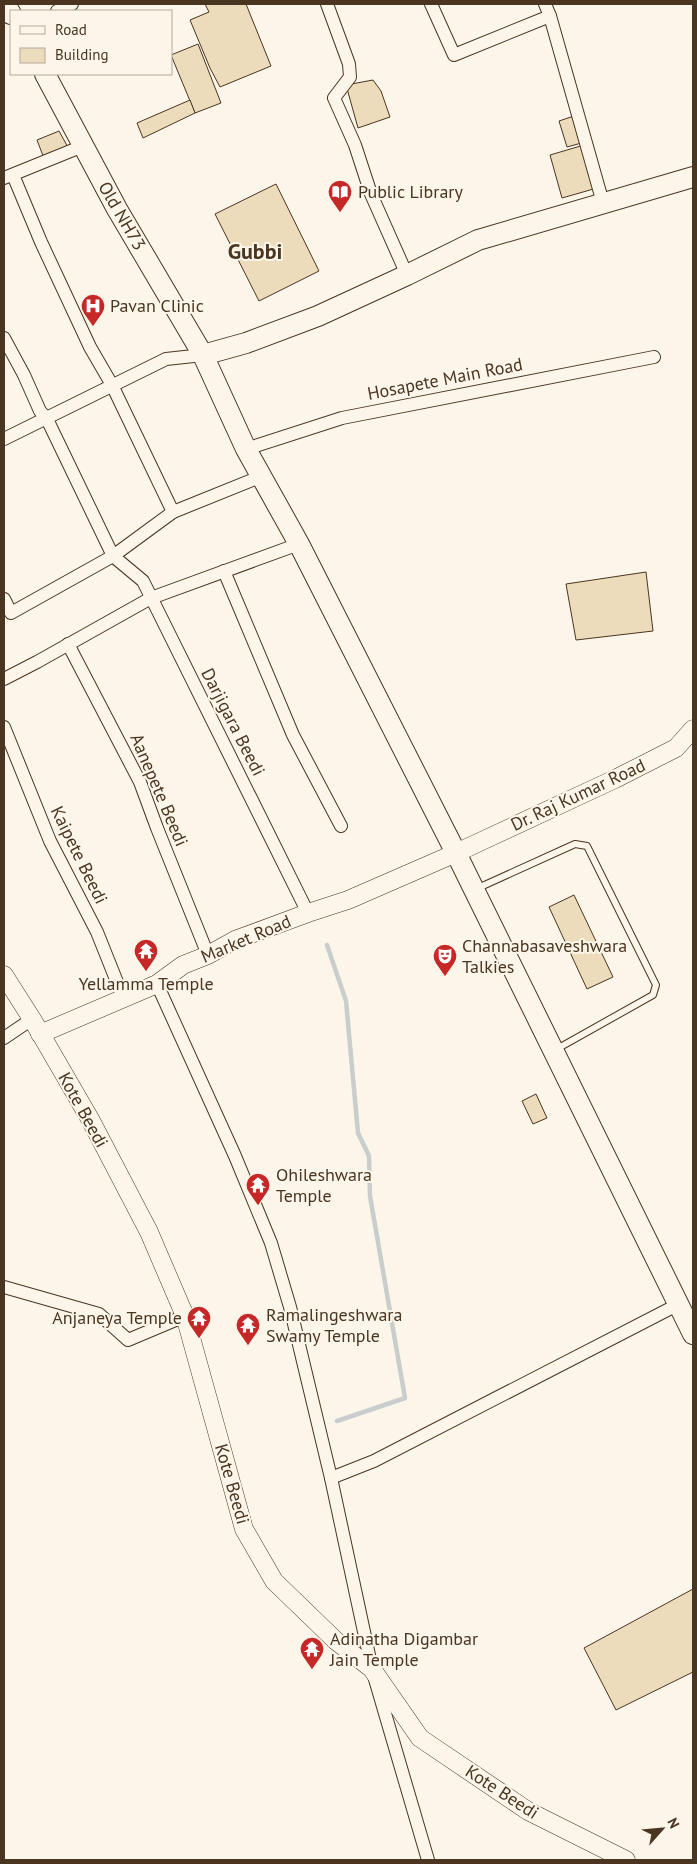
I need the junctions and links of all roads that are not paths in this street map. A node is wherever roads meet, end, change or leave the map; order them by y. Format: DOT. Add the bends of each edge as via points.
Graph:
graph roads {
  1 [pos="72,4"];
  2 [pos="327,4"];
  3 [pos="431,4"];
  4 [pos="59,10"];
  5 [pos="547,10"];
  6 [pos="46,75"];
  7 [pos="83,146"];
  8 [pos="8,176"];
  9 [pos="693,178"];
  10 [pos="603,203"];
  11 [pos="407,275"];
  12 [pos="4,338"];
  13 [pos="203,355"];
  14 [pos="654,357"];
  15 [pos="112,385"];
  16 [pos="47,419"];
  17 [pos="4,439"];
  18 [pos="246,449"];
  19 [pos="262,476"];
  20 [pos="173,512"];
  21 [pos="299,544"];
  22 [pos="113,556"];
  23 [pos="224,571"];
  24 [pos="151,598"];
  25 [pos="4,599"];
  26 [pos="68,644"];
  27 [pos="4,679"];
  28 [pos="693,729"];
  29 [pos="4,730"];
  30 [pos="341,826"];
  31 [pos="456,853"];
  32 [pos="474,890"];
  33 [pos="308,913"];
  34 [pos="208,955"];
  35 [pos="4,975"];
  36 [pos="157,984"];
  37 [pos="123,997"];
  38 [pos="36,1026"];
  39 [pos="4,1038"];
  40 [pos="554,1051"];
  41 [pos="4,1287"];
  42 [pos="678,1304"];
  43 [pos="185,1316"];
  44 [pos="693,1334"];
  45 [pos="331,1478"];
  46 [pos="372,1670"];
  47 [pos="428,1860"];
  48 [pos="626,1860"];
  1 -- 4 [label="street"];
  2 -- 11 [label="street" via="349,64 350,77 334,98"];
  3 -- 5 [label="street" via="454,55"];
  5 -- 10 [label="street"];
  6 -- 7 [label="main road, Old NH73"];
  7 -- 8 [label="street"];
  7 -- 13 [label="main road, Old NH73"];
  8 -- 15 [label="street" via="90,347"];
  9 -- 10 [label="main road"];
  10 -- 11 [label="main road" via="478,240"];
  11 -- 13 [label="main road" via="318,316"];
  12 -- 16 [label="street"];
  13 -- 15 [label="street" via="166,359"];
  13 -- 18 [label="main road, Old NH73"];
  14 -- 18 [label="street, Hosapete Main Road" via="342,418"];
  15 -- 16 [label="street"];
  15 -- 20 [label="street"];
  16 -- 17 [label="street"];
  16 -- 22 [label="street"];
  18 -- 19 [label="main road, Old NH73"];
  19 -- 20 [label="street"];
  19 -- 21 [label="main road, Old NH73"];
  20 -- 22 [label="street"];
  21 -- 23 [label="street"];
  21 -- 31 [label="main road, Old NH73"];
  22 -- 24 [label="street, Darjigara Beedi" via="143,581"];
  22 -- 25 [label="street" via="11,613"];
  23 -- 24 [label="street"];
  23 -- 30 [label="street" via="293,736"];
  24 -- 26 [label="street"];
  24 -- 33 [label="street, Darjigara Beedi" via="197,683"];
  26 -- 27 [label="street"];
  26 -- 34 [label="street, Aanepete Beedi" via="140,782"];
  28 -- 31 [label="street, Dr. Raj Kumar Road" via="676,748"];
  29 -- 37 [label="street, Kaipete Beedi" via="50,841 97,932"];
  31 -- 32 [label="main road, Old NH73"];
  31 -- 33 [label="street, Market Road" via="348,900"];
  32 -- 40 [label="main road, Old NH73"];
  32 -- 40 [label="lane" via="575,844 587,846 656,985 652,995"];
  33 -- 34 [label="street, Market Road" via="235,940"];
  34 -- 36 [label="street, Market Road" via="183,965"];
  35 -- 38 [label="street, Kote Beedi"];
  36 -- 37 [label="street, Market Road"];
  36 -- 45 [label="street" via="236,1156 271,1243 290,1307"];
  37 -- 38 [label="street, Market Road"];
  38 -- 39 [label="street"];
  38 -- 43 [label="street, Kote Beedi" via="90,1119 149,1232"];
  40 -- 42 [label="main road, Old NH73"];
  41 -- 43 [label="street" via="99,1314 128,1340"];
  42 -- 44 [label="main road, Old NH73"];
  42 -- 45 [label="street" via="374,1461"];
  43 -- 46 [label="street, Kote Beedi" via="244,1529 274,1581 336,1642"];
  45 -- 46 [label="street"];
  46 -- 47 [label="street"];
  46 -- 48 [label="street, Kote Beedi" via="420,1738 528,1811"];
}
